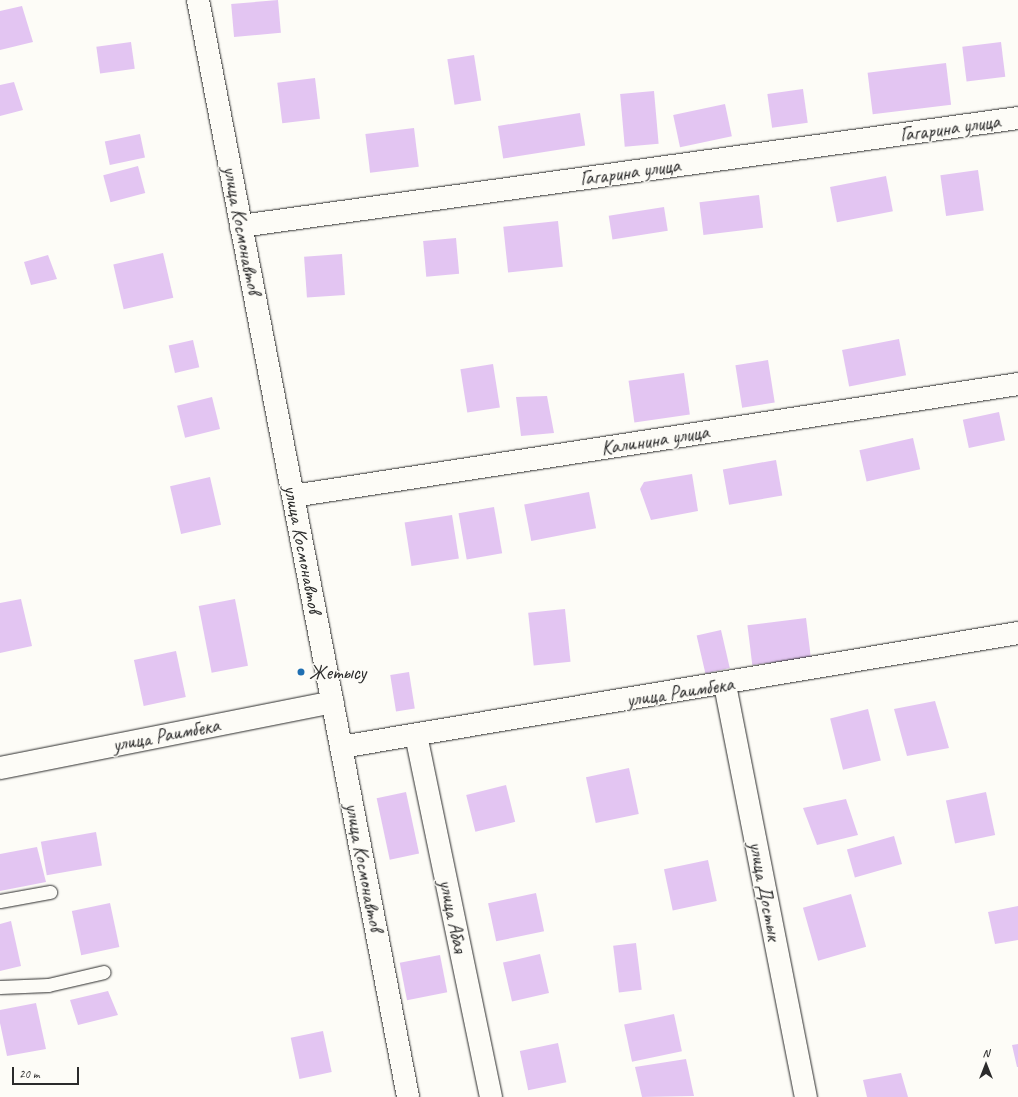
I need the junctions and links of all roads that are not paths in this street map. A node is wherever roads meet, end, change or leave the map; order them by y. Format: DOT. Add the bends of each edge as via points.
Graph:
graph roads {
  1 [pos="198,0"];
  2 [pos="1018,118"];
  3 [pos="241,226"];
  4 [pos="1018,384"];
  5 [pos="293,496"];
  6 [pos="1018,637"];
  7 [pos="725,685"];
  8 [pos="332,702"];
  9 [pos="416,735"];
  10 [pos="341,747"];
  11 [pos="0,768"];
  12 [pos="50,892"];
  13 [pos="0,901"];
  14 [pos="104,972"];
  15 [pos="0,987"];
  16 [pos="408,1097"];
  17 [pos="491,1097"];
  18 [pos="806,1097"];
  1 -- 3 [label="street, улица Космонавтов"];
  2 -- 3 [label="street, Гагарина улица"];
  3 -- 5 [label="street, улица Космонавтов"];
  4 -- 5 [label="street, Калинина улица"];
  5 -- 8 [label="street, улица Космонавтов"];
  6 -- 7 [label="street, улица Раимбека"];
  7 -- 9 [label="street, улица Раимбека"];
  7 -- 18 [label="street, улица Достык"];
  8 -- 10 [label="street, улица Космонавтов"];
  8 -- 11 [label="street, улица Раимбека"];
  9 -- 10 [label="street, улица Раимбека"];
  9 -- 17 [label="street, улица Абая"];
  10 -- 16 [label="street, улица Космонавтов"];
  12 -- 13 [label="lane"];
  14 -- 15 [label="lane" via="48,985"];
}
